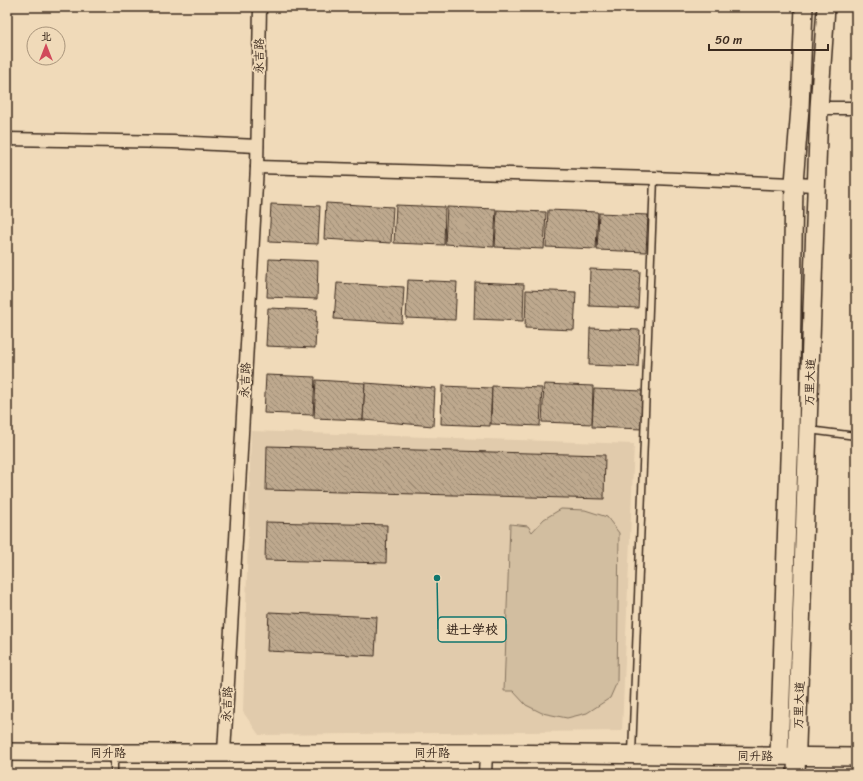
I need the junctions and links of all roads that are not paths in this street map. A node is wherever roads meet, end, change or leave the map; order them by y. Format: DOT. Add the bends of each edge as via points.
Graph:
graph roads {
  1 [pos="260,7"];
  2 [pos="804,7"];
  3 [pos="826,7"];
  4 [pos="819,108"];
  5 [pos="856,108"];
  6 [pos="7,139"];
  7 [pos="257,146"];
  8 [pos="257,167"];
  9 [pos="654,178"];
  10 [pos="794,183"];
  11 [pos="816,185"];
  12 [pos="799,430"];
  13 [pos="856,436"];
  14 [pos="7,752"];
  15 [pos="114,753"];
  16 [pos="224,753"];
  17 [pos="486,753"];
  18 [pos="632,754"];
  19 [pos="779,756"];
  20 [pos="797,756"];
  21 [pos="856,757"];
  22 [pos="114,774"];
  23 [pos="485,774"];
  24 [pos="796,774"];
  1 -- 7 [label="street, 永吉路"];
  2 -- 10 [label="main road, 万里大道"];
  3 -- 4 [label="main road, 万里大道"];
  4 -- 5 [label="street"];
  4 -- 11 [label="main road, 万里大道"];
  6 -- 7 [label="street"];
  7 -- 8 [label="street, 永吉路"];
  8 -- 9 [label="street"];
  8 -- 16 [label="street, 永吉路"];
  9 -- 10 [label="street"];
  9 -- 18 [label="lane"];
  10 -- 11 [label="street"];
  10 -- 12 [label="main road, 万里大道"];
  11 -- 12 [label="main road, 万里大道"];
  12 -- 13 [label="lane"];
  12 -- 19 [label="main road, 万里大道"];
  12 -- 20 [label="main road, 万里大道"];
  14 -- 15 [label="main road, 同升路"];
  15 -- 16 [label="main road, 同升路"];
  15 -- 22 [label="lane"];
  16 -- 17 [label="main road, 同升路"];
  17 -- 18 [label="main road, 同升路"];
  17 -- 23 [label="street"];
  18 -- 19 [label="main road, 同升路"];
  19 -- 20 [label="main road, 同升路"];
  20 -- 21 [label="main road, 同升路"];
  20 -- 24 [label="main road, 万里大道"];
}
